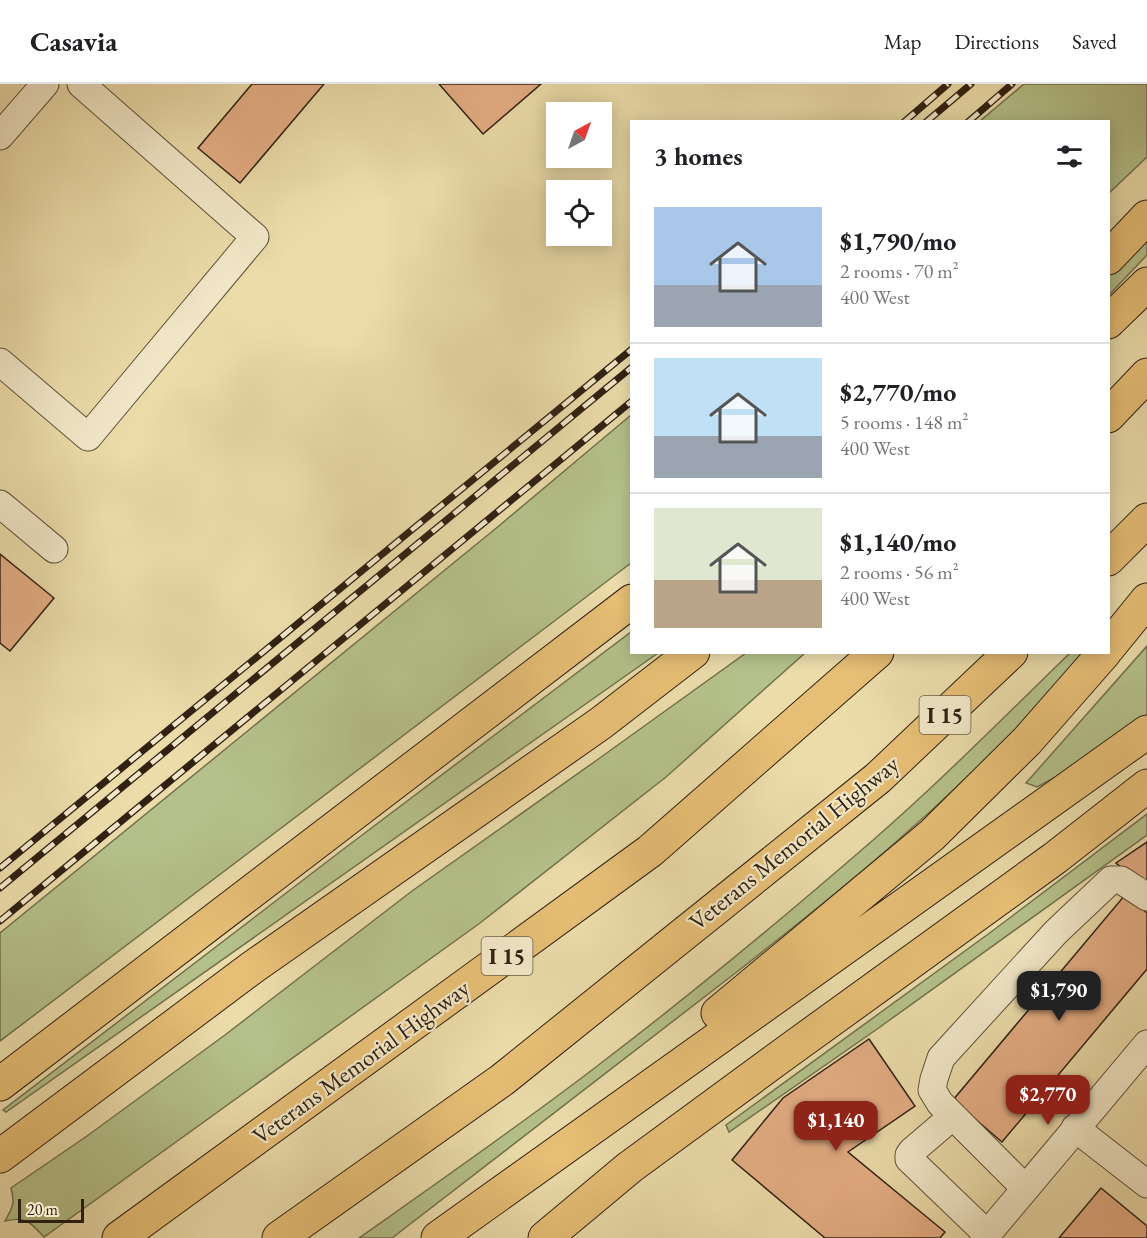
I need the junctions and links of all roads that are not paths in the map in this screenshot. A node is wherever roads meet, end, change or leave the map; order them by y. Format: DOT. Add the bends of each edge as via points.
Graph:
graph roads {
  1 [pos="45,84"];
  2 [pos="81,84"];
  3 [pos="0,135"];
  4 [pos="1147,197"];
  5 [pos="1147,217"];
  6 [pos="1110,229"];
  7 [pos="1110,256"];
  8 [pos="1147,284"];
  9 [pos="1110,320"];
  10 [pos="0,363"];
  11 [pos="1147,375"];
  12 [pos="1110,414"];
  13 [pos="0,504"];
  14 [pos="1147,520"];
  15 [pos="54,549"];
  16 [pos="1110,557"];
  17 [pos="1147,600"];
  18 [pos="630,602"];
  19 [pos="1110,646"];
  20 [pos="690,654"];
  21 [pos="712,654"];
  22 [pos="875,654"];
  23 [pos="1009,654"];
  24 [pos="1103,654"];
  25 [pos="602,723"];
  26 [pos="1147,732"];
  27 [pos="1147,786"];
  28 [pos="1147,897"];
  29 [pos="1147,1044"];
  30 [pos="0,1084"];
  31 [pos="953,1116"];
  32 [pos="1075,1128"];
  33 [pos="0,1156"];
  34 [pos="1147,1184"];
  35 [pos="1025,1188"];
  36 [pos="477,1209"];
  37 [pos="985,1236"];
  38 [pos="119,1238"];
  39 [pos="279,1238"];
  40 [pos="438,1238"];
  41 [pos="545,1238"];
  1 -- 3 [label="street"];
  2 -- 10 [label="street" via="255,237 88,437"];
  4 -- 6 [label="highway"];
  5 -- 7 [label="highway"];
  8 -- 9 [label="highway"];
  11 -- 12 [label="highway"];
  13 -- 15 [label="street"];
  14 -- 16 [label="highway"];
  17 -- 19 [label="highway"];
  18 -- 30 [label="highway"];
  20 -- 25 [label="highway"];
  21 -- 25 [label="highway"];
  22 -- 38 [label="highway, Veterans Memorial Highway / I 15" via="650,851"];
  23 -- 39 [label="highway, Veterans Memorial Highway / I 15" via="878,778 502,1080"];
  24 -- 36 [label="highway" via="1028,741 932,835"];
  25 -- 33 [label="highway" via="253,967"];
  26 -- 36 [label="highway"];
  27 -- 41 [label="highway" via="1055,858 640,1160"];
  28 -- 31 [label="street" via="1121,880 1111,880 1056,932 941,1058 932,1090"];
  29 -- 32 [label="street"];
  31 -- 35 [label="street"];
  31 -- 37 [label="street" via="912,1151 909,1159"];
  32 -- 34 [label="street"];
  32 -- 35 [label="street"];
  35 -- 37 [label="street"];
  36 -- 40 [label="highway"];
}
